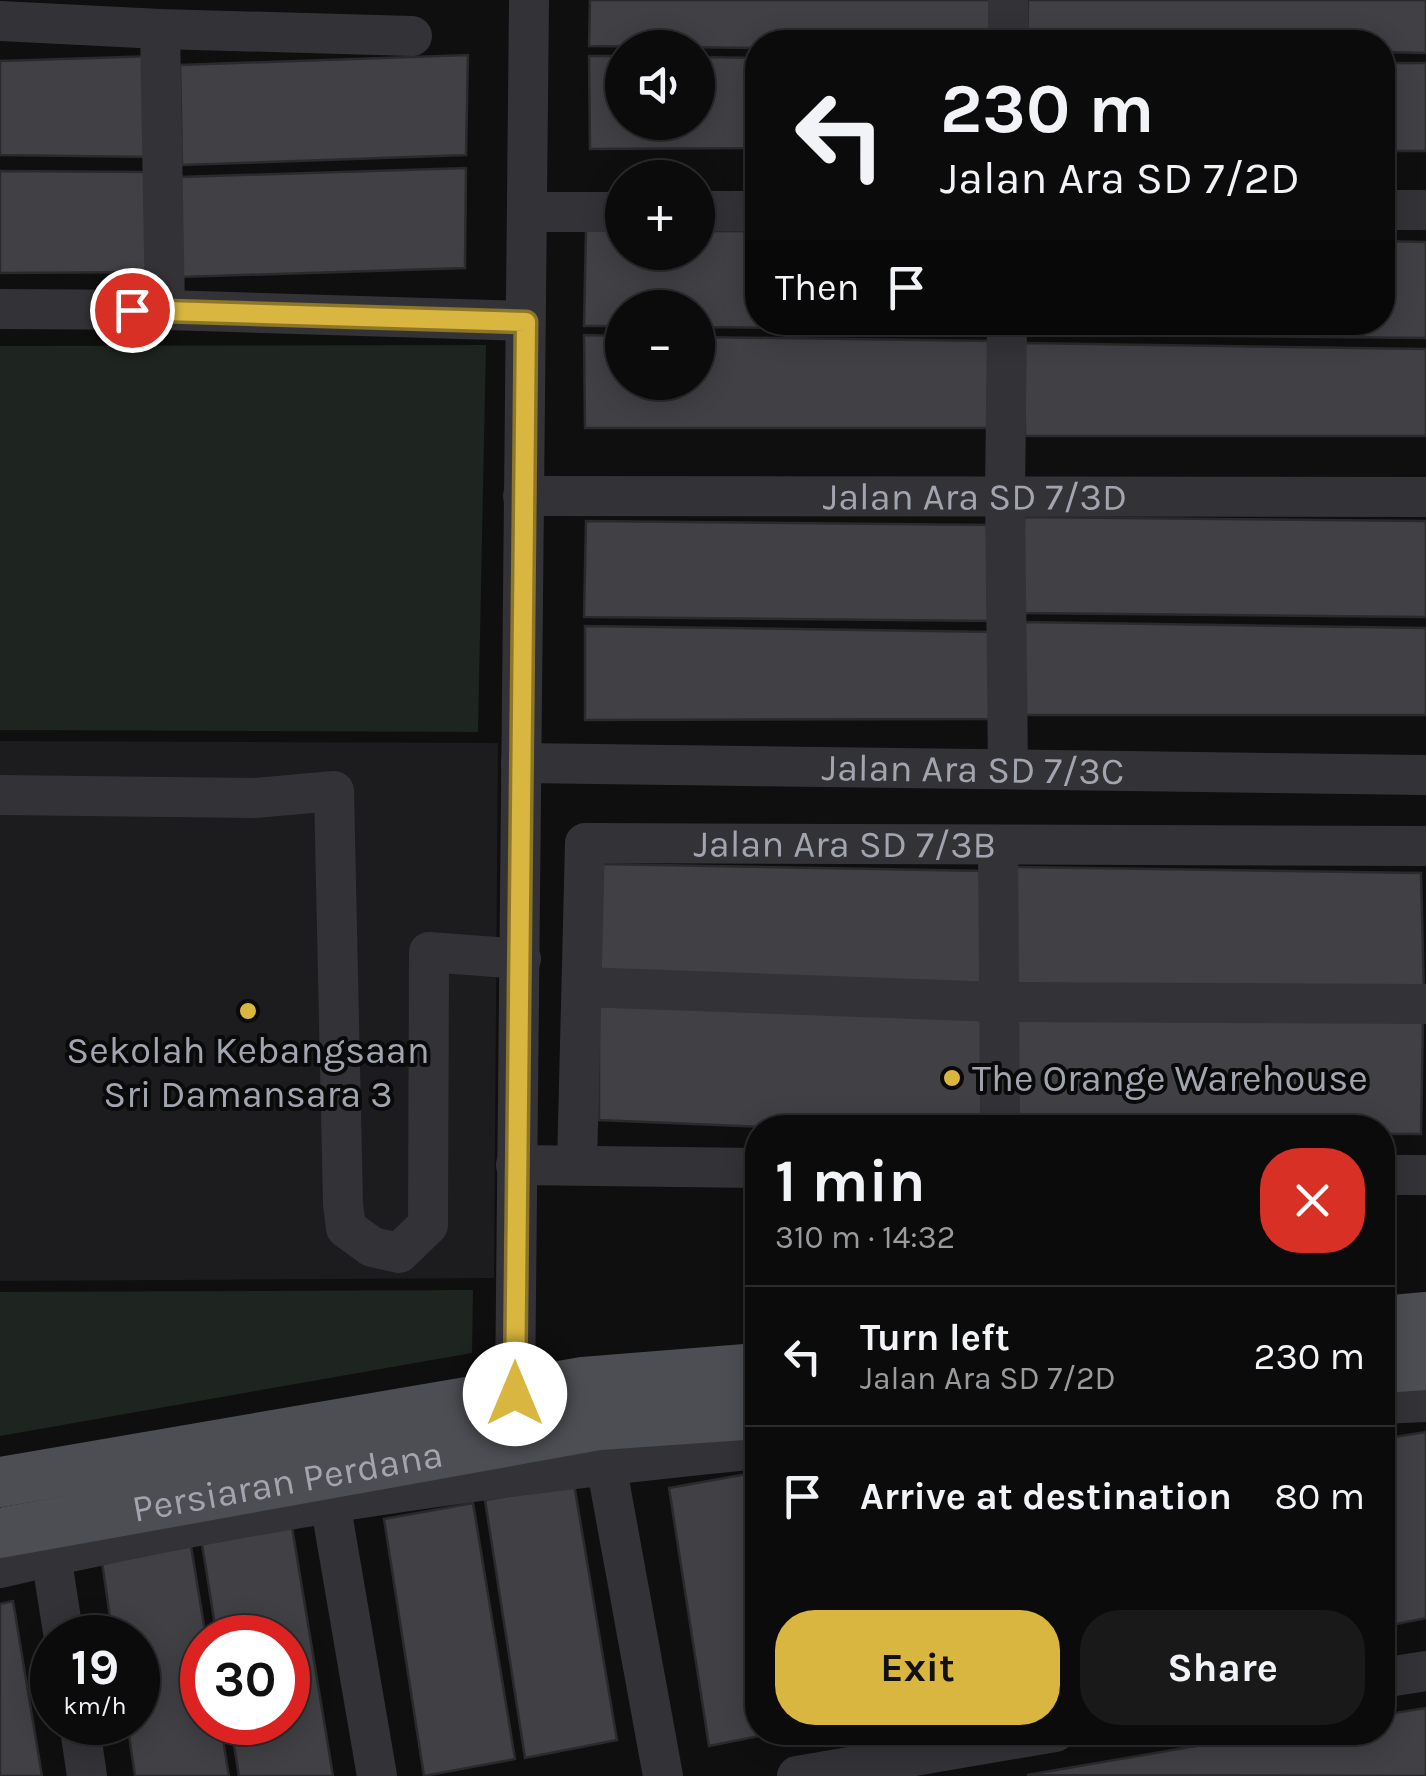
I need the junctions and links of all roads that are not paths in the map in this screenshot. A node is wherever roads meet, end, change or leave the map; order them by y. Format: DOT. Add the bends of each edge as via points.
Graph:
graph roads {
  1 [pos="529,0"];
  2 [pos="1008,0"];
  3 [pos="0,20"];
  4 [pos="160,29"];
  5 [pos="1008,30"];
  6 [pos="412,36"];
  7 [pos="1395,210"];
  8 [pos="1426,210"];
  9 [pos="745,211"];
  10 [pos="527,212"];
  11 [pos="605,212"];
  12 [pos="715,212"];
  13 [pos="0,309"];
  14 [pos="164,310"];
  15 [pos="526,322"];
  16 [pos="1006,335"];
  17 [pos="524,496"];
  18 [pos="1005,496"];
  19 [pos="1426,497"];
  20 [pos="520,763"];
  21 [pos="1008,770"];
  22 [pos="1426,775"];
  23 [pos="0,795"];
  24 [pos="998,846"];
  25 [pos="1426,846"];
  26 [pos="520,959"];
  27 [pos="582,987"];
  28 [pos="999,1002"];
  29 [pos="1426,1004"];
  30 [pos="1000,1115"];
  31 [pos="516,1165"];
  32 [pos="577,1165"];
  33 [pos="745,1168"];
  34 [pos="1395,1175"];
  35 [pos="1426,1176"];
  36 [pos="1426,1317"];
  37 [pos="1395,1319"];
  38 [pos="1426,1365"];
  39 [pos="1395,1367"];
  40 [pos="745,1369"];
  41 [pos="515,1394"];
  42 [pos="1426,1402"];
  43 [pos="1395,1403"];
  44 [pos="745,1409"];
  45 [pos="745,1413"];
  46 [pos="745,1450"];
  47 [pos="606,1464"];
  48 [pos="0,1482"];
  49 [pos="318,1490"];
  50 [pos="0,1534"];
  51 [pos="51,1556"];
  52 [pos="0,1568"];
  53 [pos="60,1615"];
  54 [pos="1426,1671"];
  55 [pos="1395,1676"];
  56 [pos="82,1745"];
  57 [pos="930,1745"];
  58 [pos="954,1745"];
  59 [pos="1032,1745"];
  60 [pos="1006,1759"];
  61 [pos="88,1776"];
  62 [pos="377,1776"];
  63 [pos="663,1776"];
  64 [pos="797,1776"];
  1 -- 10 [label="street"];
  2 -- 5 [label="street"];
  3 -- 4 [label="street"];
  4 -- 6 [label="street"];
  4 -- 14 [label="street"];
  7 -- 8 [label="street"];
  9 -- 12 [label="street"];
  10 -- 11 [label="street"];
  10 -- 15 [label="street"];
  13 -- 14 [label="street"];
  14 -- 15 [label="street"];
  15 -- 17 [label="street"];
  16 -- 18 [label="street"];
  17 -- 18 [label="street, Jalan Ara SD 7/3D"];
  17 -- 20 [label="street"];
  18 -- 19 [label="street, Jalan Ara SD 7/3D"];
  18 -- 21 [label="street"];
  20 -- 21 [label="street, Jalan Ara SD 7/3C"];
  20 -- 26 [label="street"];
  21 -- 22 [label="street, Jalan Ara SD 7/3C"];
  23 -- 26 [label="street" via="254,798 334,791 342,1204 346,1228 372,1247 399,1253 428,1225 429,952"];
  24 -- 25 [label="street, Jalan Ara SD 7/3B"];
  24 -- 27 [label="street, Jalan Ara SD 7/3B" via="585,843"];
  24 -- 28 [label="street"];
  26 -- 31 [label="street"];
  27 -- 28 [label="street"];
  27 -- 32 [label="street, Jalan Ara SD 7/3B"];
  28 -- 29 [label="street"];
  28 -- 30 [label="street"];
  31 -- 32 [label="street"];
  31 -- 41 [label="street"];
  32 -- 33 [label="street"];
  34 -- 35 [label="street"];
  36 -- 37 [label="main road"];
  38 -- 39 [label="main road"];
  40 -- 41 [label="main road, Persiaran Perdana"];
  41 -- 44 [label="main road" via="556,1408 681,1396"];
  41 -- 48 [label="main road, Persiaran Perdana"];
  41 -- 49 [label="main road" via="483,1418 391,1438"];
  42 -- 43 [label="street"];
  45 -- 49 [label="main road, Persiaran Perdana" via="599,1425"];
  46 -- 47 [label="street"];
  47 -- 49 [label="street"];
  47 -- 63 [label="street"];
  49 -- 50 [label="main road, Persiaran Perdana"];
  49 -- 51 [label="street"];
  49 -- 62 [label="street"];
  51 -- 52 [label="street"];
  51 -- 53 [label="street"];
  54 -- 55 [label="street"];
  56 -- 61 [label="street"];
  57 -- 64 [label="street"];
  58 -- 60 [label="street"];
  59 -- 60 [label="street"];
}
